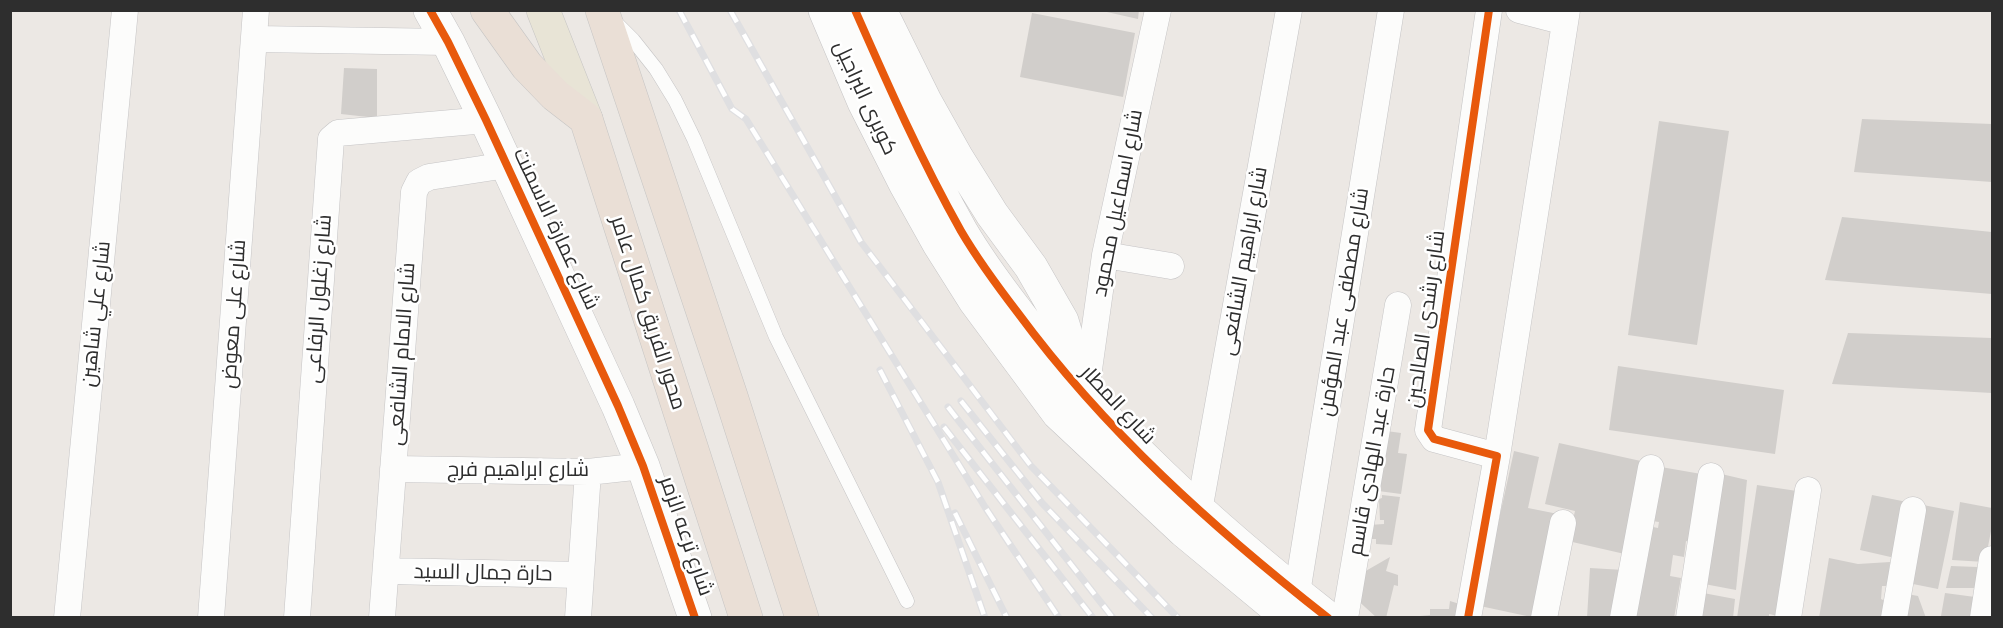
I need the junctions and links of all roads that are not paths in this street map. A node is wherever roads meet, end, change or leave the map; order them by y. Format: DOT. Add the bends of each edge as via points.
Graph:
graph roads {
  1 [pos="125,10"];
  2 [pos="256,10"];
  3 [pos="430,10"];
  4 [pos="487,10"];
  5 [pos="543,10"];
  6 [pos="603,10"];
  7 [pos="825,10"];
  8 [pos="855,10"];
  9 [pos="880,10"];
  10 [pos="1158,10"];
  11 [pos="1289,10"];
  12 [pos="1391,10"];
  13 [pos="1489,10"];
  14 [pos="1519,10"];
  15 [pos="1566,16"];
  16 [pos="255,39"];
  17 [pos="448,42"];
  18 [pos="586,119"];
  19 [pos="486,120"];
  20 [pos="507,165"];
  21 [pos="919,179"];
  22 [pos="1105,255"];
  23 [pos="1172,266"];
  24 [pos="1398,305"];
  25 [pos="1085,398"];
  26 [pos="1497,456"];
  27 [pos="643,466"];
  28 [pos="1651,468"];
  29 [pos="393,469"];
  30 [pos="588,472"];
  31 [pos="1711,476"];
  32 [pos="1808,490"];
  33 [pos="1913,510"];
  34 [pos="1199,511"];
  35 [pos="1563,523"];
  36 [pos="1992,559"];
  37 [pos="386,571"];
  38 [pos="581,575"];
  39 [pos="908,602"];
  40 [pos="1290,608"];
  41 [pos="67,618"];
  42 [pos="211,618"];
  43 [pos="297,618"];
  44 [pos="382,618"];
  45 [pos="578,618"];
  46 [pos="695,618"];
  47 [pos="747,618"];
  48 [pos="802,618"];
  49 [pos="1328,618"];
  50 [pos="1345,618"];
  51 [pos="1467,618"];
  52 [pos="1544,618"];
  53 [pos="1623,618"];
  54 [pos="1689,618"];
  55 [pos="1788,618"];
  56 [pos="1894,618"];
  57 [pos="1983,618"];
  1 -- 41 [label="street, شارع علي شاهين"];
  2 -- 16 [label="street, شارع على معوض"];
  3 -- 17 [label="street, شارع عمارة الاسمنت"];
  4 -- 18 [label="highway" via="527,66"];
  5 -- 18 [label="main road, محور الفريق كمال عامر"];
  6 -- 39 [label="lane" via="633,40 675,100 776,338"];
  6 -- 48 [label="highway"];
  7 -- 21 [label="street, كوبرى البراجيل" via="864,102"];
  8 -- 21 [label="street, كوبرى البراجيل" via="892,93"];
  9 -- 25 [label="street" via="957,158 1031,267 1062,321"];
  10 -- 22 [label="street, شارع اسماعيل محمود"];
  11 -- 34 [label="street, شارع ابراهيم الشافعى"];
  12 -- 40 [label="street, شارع مصطفى عبد المؤمن"];
  13 -- 26 [label="street, شارع رشدى الصالحين" via="1428,430 1434,439"];
  14 -- 15 [label="street"];
  15 -- 26 [label="street"];
  16 -- 17 [label="street"];
  16 -- 42 [label="street, شارع على معوض"];
  17 -- 19 [label="street, شارع عمارة الاسمنت"];
  18 -- 47 [label="highway, محور الفريق كمال عامر"];
  19 -- 20 [label="street, شارع عمارة الاسمنت"];
  19 -- 43 [label="street, شارع زغلول الرفاعى" via="338,133 331,139"];
  20 -- 27 [label="street, شارع عمارة الاسمنت"];
  20 -- 29 [label="street, شارع الامام الشافعى" via="429,177 419,182 414,192"];
  21 -- 25 [label="street, شارع المطار" via="1041,345"];
  21 -- 40 [label="street, شارع المطار" via="975,301 1058,413 1184,531"];
  22 -- 23 [label="street"];
  22 -- 25 [label="street, شارع اسماعيل محمود"];
  24 -- 50 [label="street, حارة عبد الهادى قاسم"];
  25 -- 34 [label="street, شارع المطار"];
  26 -- 51 [label="street"];
  27 -- 30 [label="street, شارع ابراهيم فرج"];
  27 -- 46 [label="street, شارع ترعه الزمر"];
  28 -- 53 [label="street"];
  29 -- 30 [label="street, شارع ابراهيم فرج"];
  29 -- 37 [label="street, شارع الامام الشافعى"];
  30 -- 38 [label="street"];
  31 -- 54 [label="street"];
  32 -- 55 [label="street"];
  33 -- 56 [label="street"];
  34 -- 40 [label="street, شارع المطار"];
  35 -- 52 [label="street"];
  36 -- 57 [label="street"];
  37 -- 38 [label="street, حارة جمال السيد"];
  37 -- 44 [label="street, شارع الامام الشافعى"];
  38 -- 45 [label="street"];
  40 -- 49 [label="street, شارع المطار"];
}
